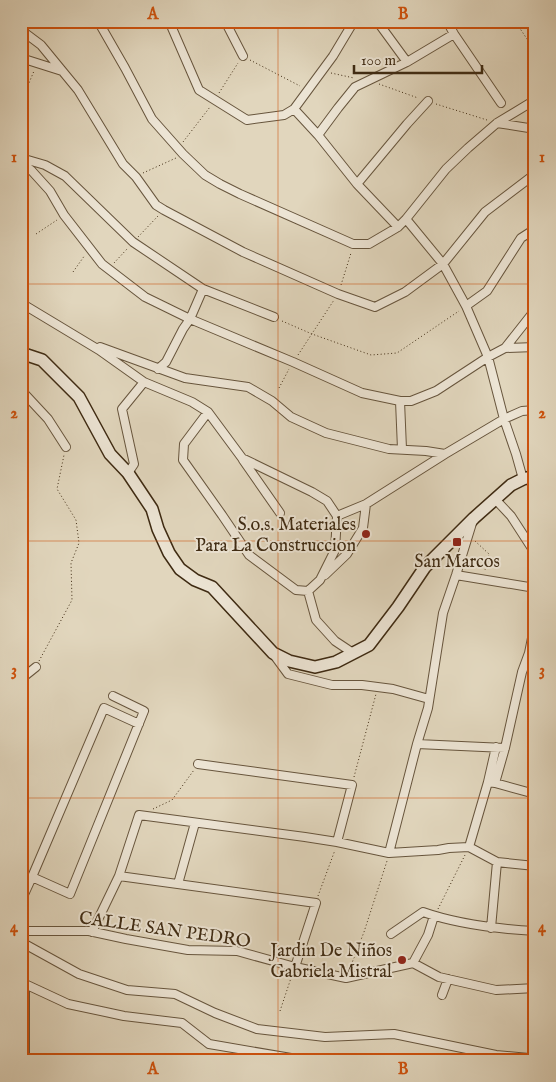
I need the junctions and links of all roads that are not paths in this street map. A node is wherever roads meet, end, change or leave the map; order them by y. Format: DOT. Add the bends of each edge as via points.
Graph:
graph roads {
  1 [pos="98,21"];
  2 [pos="168,21"];
  3 [pos="225,21"];
  4 [pos="354,21"];
  5 [pos="377,21"];
  6 [pos="447,21"];
  7 [pos="21,30"];
  8 [pos="454,34"];
  9 [pos="243,56"];
  10 [pos="21,58"];
  11 [pos="407,62"];
  12 [pos="63,72"];
  13 [pos="535,100"];
  14 [pos="428,101"];
  15 [pos="501,103"];
  16 [pos="292,110"];
  17 [pos="497,123"];
  18 [pos="535,129"];
  19 [pos="318,135"];
  20 [pos="21,160"];
  21 [pos="535,174"];
  22 [pos="356,184"];
  23 [pos="406,218"];
  24 [pos="398,227"];
  25 [pos="535,229"];
  26 [pos="443,264"];
  27 [pos="203,289"];
  28 [pos="21,303"];
  29 [pos="466,306"];
  30 [pos="535,310"];
  31 [pos="274,317"];
  32 [pos="190,319"];
  33 [pos="84,341"];
  34 [pos="535,347"];
  35 [pos="505,348"];
  36 [pos="21,353"];
  37 [pos="488,357"];
  38 [pos="158,369"];
  39 [pos="144,382"];
  40 [pos="21,390"];
  41 [pos="400,401"];
  42 [pos="535,410"];
  43 [pos="208,412"];
  44 [pos="504,419"];
  45 [pos="66,447"];
  46 [pos="402,449"];
  47 [pos="445,454"];
  48 [pos="242,458"];
  49 [pos="128,473"];
  50 [pos="535,476"];
  51 [pos="522,478"];
  52 [pos="495,499"];
  53 [pos="366,504"];
  54 [pos="280,513"];
  55 [pos="337,516"];
  56 [pos="474,518"];
  57 [pos="535,553"];
  58 [pos="456,575"];
  59 [pos="320,580"];
  60 [pos="535,588"];
  61 [pos="308,591"];
  62 [pos="535,623"];
  63 [pos="273,653"];
  64 [pos="353,653"];
  65 [pos="36,667"];
  66 [pos="21,679"];
  67 [pos="113,696"];
  68 [pos="429,700"];
  69 [pos="139,724"];
  70 [pos="417,744"];
  71 [pos="496,747"];
  72 [pos="505,748"];
  73 [pos="198,764"];
  74 [pos="492,783"];
  75 [pos="535,794"];
  76 [pos="195,822"];
  77 [pos="337,842"];
  78 [pos="469,847"];
  79 [pos="389,853"];
  80 [pos="497,862"];
  81 [pos="535,866"];
  82 [pos="118,876"];
  83 [pos="32,877"];
  84 [pos="178,884"];
  85 [pos="21,901"];
  86 [pos="434,916"];
  87 [pos="491,928"];
  88 [pos="21,931"];
  89 [pos="535,931"];
  90 [pos="92,932"];
  91 [pos="391,934"];
  92 [pos="21,942"];
  93 [pos="413,963"];
  94 [pos="295,967"];
  95 [pos="448,979"];
  96 [pos="23,982"];
  97 [pos="535,988"];
  98 [pos="442,995"];
  99 [pos="535,1056"];
  100 [pos="26,1061"];
  101 [pos="325,1061"];
  1 -- 24 [label="street" via="152,119 206,175 240,194 353,244 369,244"];
  2 -- 16 [label="street" via="199,90 247,120 284,115"];
  3 -- 9 [label="street"];
  4 -- 16 [label="street"];
  5 -- 11 [label="street"];
  6 -- 8 [label="street"];
  7 -- 12 [label="street" via="41,45"];
  8 -- 11 [label="street"];
  8 -- 15 [label="street"];
  10 -- 12 [label="street"];
  11 -- 19 [label="street" via="355,87"];
  12 -- 26 [label="street" via="78,90 123,164 156,205 243,252 375,308 405,292"];
  13 -- 17 [label="street"];
  14 -- 22 [label="street"];
  16 -- 19 [label="street"];
  17 -- 18 [label="street"];
  17 -- 23 [label="street" via="446,169"];
  19 -- 22 [label="street"];
  20 -- 27 [label="street" via="45,165 66,176 133,242"];
  20 -- 32 [label="street" via="50,191 64,215 102,264 144,297"];
  21 -- 26 [label="street" via="485,212"];
  22 -- 24 [label="street"];
  23 -- 24 [label="street"];
  23 -- 26 [label="street"];
  25 -- 29 [label="street" via="522,238 486,290"];
  26 -- 29 [label="street"];
  27 -- 31 [label="street"];
  27 -- 32 [label="street"];
  28 -- 33 [label="street"];
  29 -- 37 [label="street"];
  30 -- 35 [label="street"];
  32 -- 38 [label="street" via="166,362"];
  32 -- 41 [label="street" via="362,393"];
  33 -- 38 [label="street"];
  33 -- 39 [label="street"];
  34 -- 35 [label="street"];
  35 -- 37 [label="street"];
  36 -- 49 [label="street" via="42,360 79,397 110,454"];
  37 -- 41 [label="street" via="436,391 411,401"];
  37 -- 44 [label="street"];
  38 -- 46 [label="street" via="185,378 248,387 290,416 326,433 389,449"];
  39 -- 43 [label="street"];
  39 -- 49 [label="street" via="122,409 134,464"];
  40 -- 45 [label="street" via="48,419"];
  41 -- 46 [label="street"];
  42 -- 44 [label="street" via="522,411"];
  43 -- 48 [label="street"];
  43 -- 61 [label="street" via="184,444 183,460 249,555 296,590"];
  44 -- 47 [label="street"];
  44 -- 51 [label="street"];
  46 -- 47 [label="street"];
  47 -- 53 [label="street"];
  48 -- 54 [label="street"];
  48 -- 55 [label="street" via="327,501"];
  49 -- 63 [label="street" via="152,509 169,553 180,569 212,587"];
  50 -- 51 [label="street"];
  51 -- 52 [label="street"];
  52 -- 56 [label="street"];
  52 -- 57 [label="street"];
  53 -- 55 [label="street"];
  53 -- 59 [label="street" via="363,528 347,554"];
  55 -- 59 [label="street" via="335,550"];
  56 -- 58 [label="street"];
  56 -- 64 [label="street" via="425,567 369,645"];
  58 -- 60 [label="street"];
  58 -- 68 [label="street" via="443,613"];
  59 -- 61 [label="street"];
  61 -- 64 [label="street" via="316,620 335,641"];
  62 -- 72 [label="street"];
  63 -- 64 [label="street" via="289,661 315,667 336,662"];
  63 -- 68 [label="street" via="288,674 332,686 393,689"];
  65 -- 66 [label="street"];
  67 -- 69 [label="street" via="144,711"];
  68 -- 70 [label="street"];
  69 -- 83 [label="street" via="104,708"];
  69 -- 83 [label="street" via="70,894"];
  70 -- 71 [label="street"];
  70 -- 79 [label="street"];
  71 -- 72 [label="street"];
  71 -- 74 [label="street"];
  72 -- 74 [label="street"];
  73 -- 77 [label="street" via="352,785"];
  74 -- 75 [label="street"];
  74 -- 78 [label="street"];
  76 -- 77 [label="street"];
  76 -- 82 [label="street" via="138,815"];
  76 -- 84 [label="street"];
  77 -- 79 [label="street"];
  78 -- 79 [label="street"];
  78 -- 80 [label="street"];
  80 -- 81 [label="street"];
  80 -- 87 [label="street"];
  82 -- 84 [label="street"];
  82 -- 90 [label="street"];
  83 -- 85 [label="street"];
  84 -- 94 [label="street" via="316,903"];
  86 -- 87 [label="street"];
  86 -- 91 [label="street" via="423,912"];
  86 -- 93 [label="street"];
  87 -- 89 [label="street"];
  88 -- 90 [label="street, CALLE SAN PEDRO"];
  90 -- 94 [label="street, CALLE SAN PEDRO" via="188,950 236,951"];
  92 -- 99 [label="street" via="80,974 127,990 175,994 257,1029 325,1037 394,1034 496,1055"];
  93 -- 94 [label="street, CALLE SAN PEDRO" via="346,978"];
  93 -- 95 [label="street"];
  95 -- 97 [label="street" via="496,990"];
  95 -- 98 [label="street"];
  96 -- 100 [label="street"];
  96 -- 101 [label="street" via="68,1004 124,1016 182,1023 210,1044"];
}
